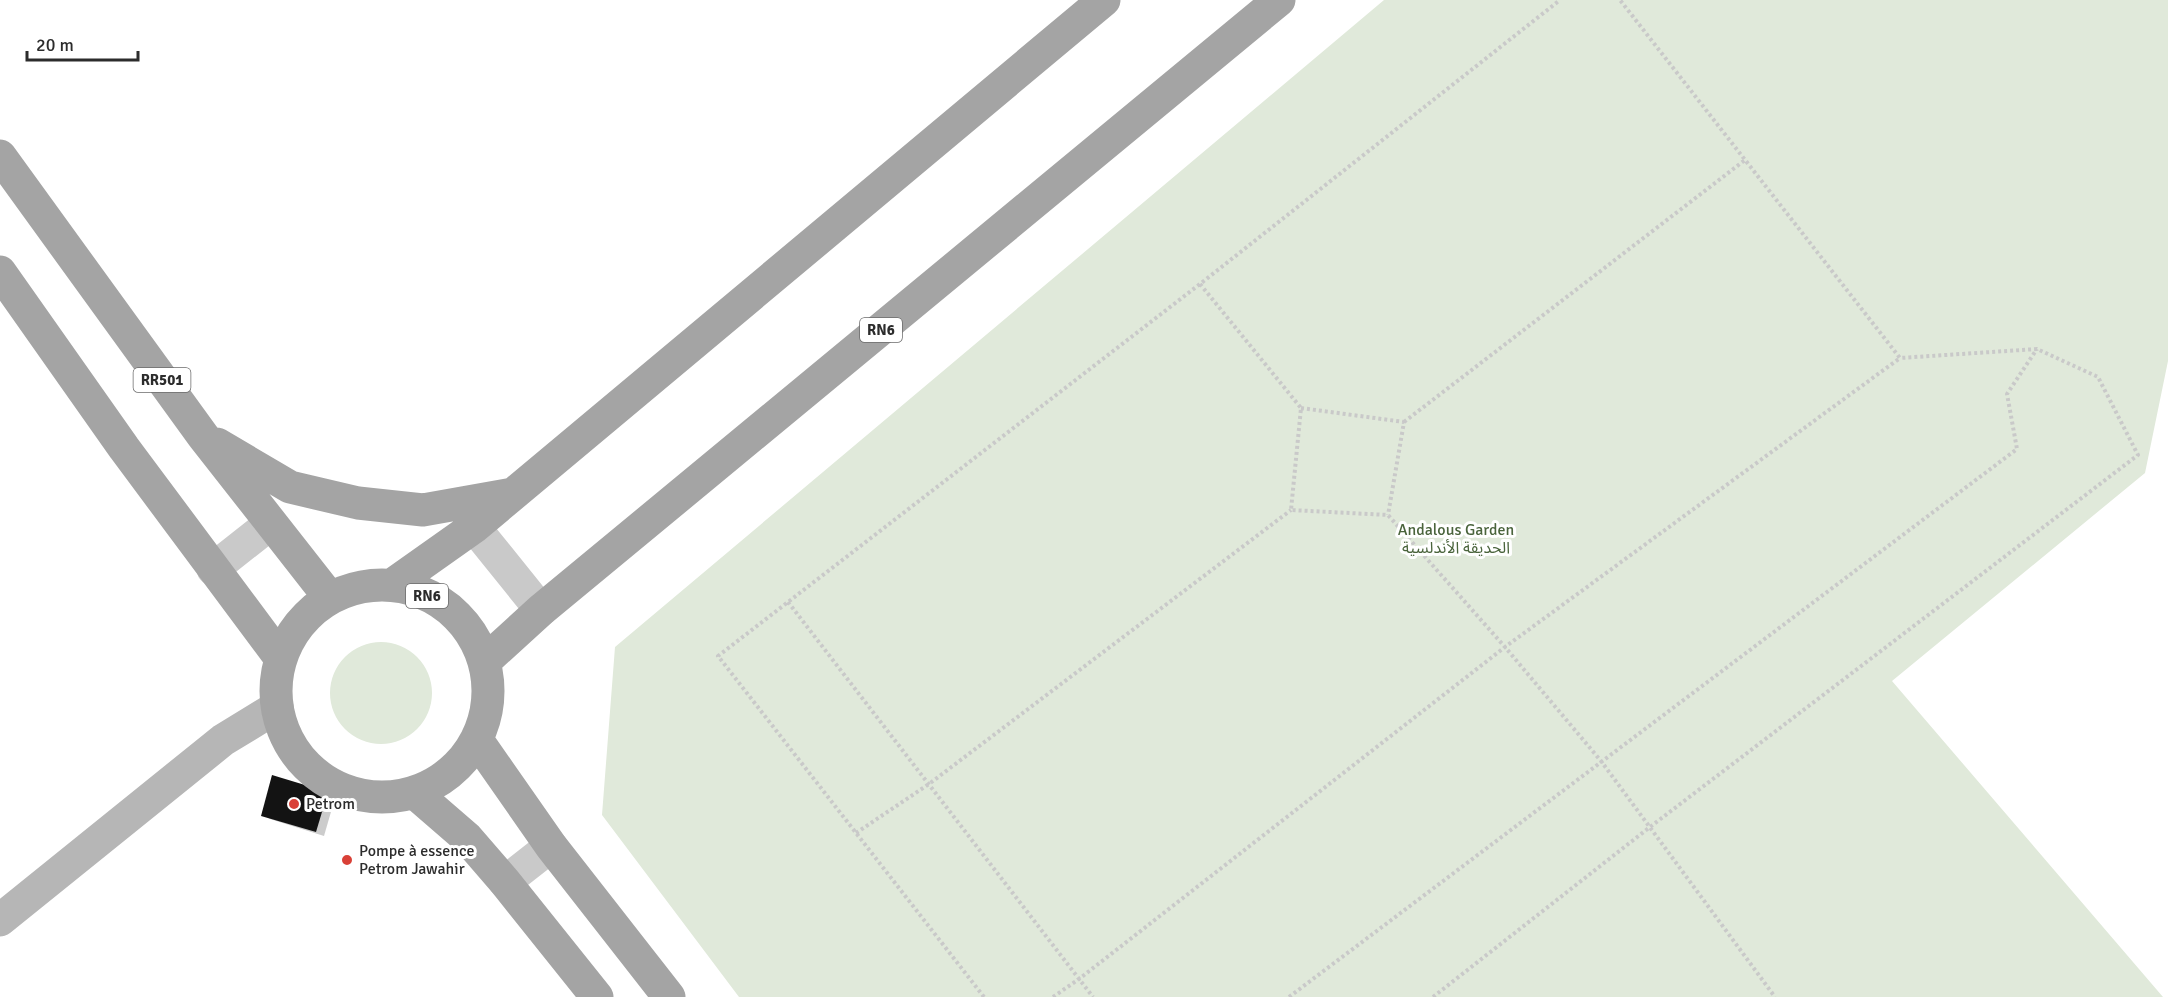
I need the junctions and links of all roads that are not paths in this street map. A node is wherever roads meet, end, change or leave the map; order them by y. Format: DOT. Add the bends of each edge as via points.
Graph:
graph roads {
  1 [pos="1104,0"];
  2 [pos="1279,0"];
  3 [pos="0,156"];
  4 [pos="0,272"];
  5 [pos="203,436"];
  6 [pos="514,493"];
  7 [pos="270,524"];
  8 [pos="474,527"];
  9 [pos="213,569"];
  10 [pos="392,585"];
  11 [pos="330,598"];
  12 [pos="541,610"];
  13 [pos="281,659"];
  14 [pos="484,662"];
  15 [pos="277,706"];
  16 [pos="477,740"];
  17 [pos="415,793"];
  18 [pos="551,846"];
  19 [pos="505,882"];
  20 [pos="0,920"];
  21 [pos="597,997"];
  22 [pos="669,997"];
  1 -- 6 [label="main road, RN6"];
  2 -- 12 [label="main road, RN6"];
  3 -- 5 [label="main road, RR501"];
  4 -- 9 [label="main road"];
  5 -- 6 [label="main road" via="290,487 358,503 423,510"];
  5 -- 7 [label="main road, RR501"];
  6 -- 8 [label="main road, RN6"];
  7 -- 9 [label="street"];
  7 -- 11 [label="main road, RR501"];
  8 -- 10 [label="main road, RN6"];
  8 -- 12 [label="street"];
  9 -- 13 [label="main road"];
  10 -- 11 [label="main road, RN6" via="360,587"];
  10 -- 14 [label="main road, RN6" via="413,590 450,609 476,642"];
  11 -- 13 [label="main road, RN6" via="300,624"];
  12 -- 14 [label="main road, RN6"];
  13 -- 15 [label="main road, RN6" via="276,682"];
  14 -- 16 [label="main road, RN6" via="489,688 486,715"];
  15 -- 17 [label="main road, RN6" via="284,732 315,775 363,797 390,798"];
  15 -- 20 [label="street" via="223,740"];
  16 -- 17 [label="main road, RN6" via="461,763 441,781"];
  16 -- 18 [label="main road"];
  17 -- 19 [label="main road" via="467,838"];
  18 -- 19 [label="street"];
  18 -- 22 [label="main road"];
  19 -- 21 [label="main road"];
}
